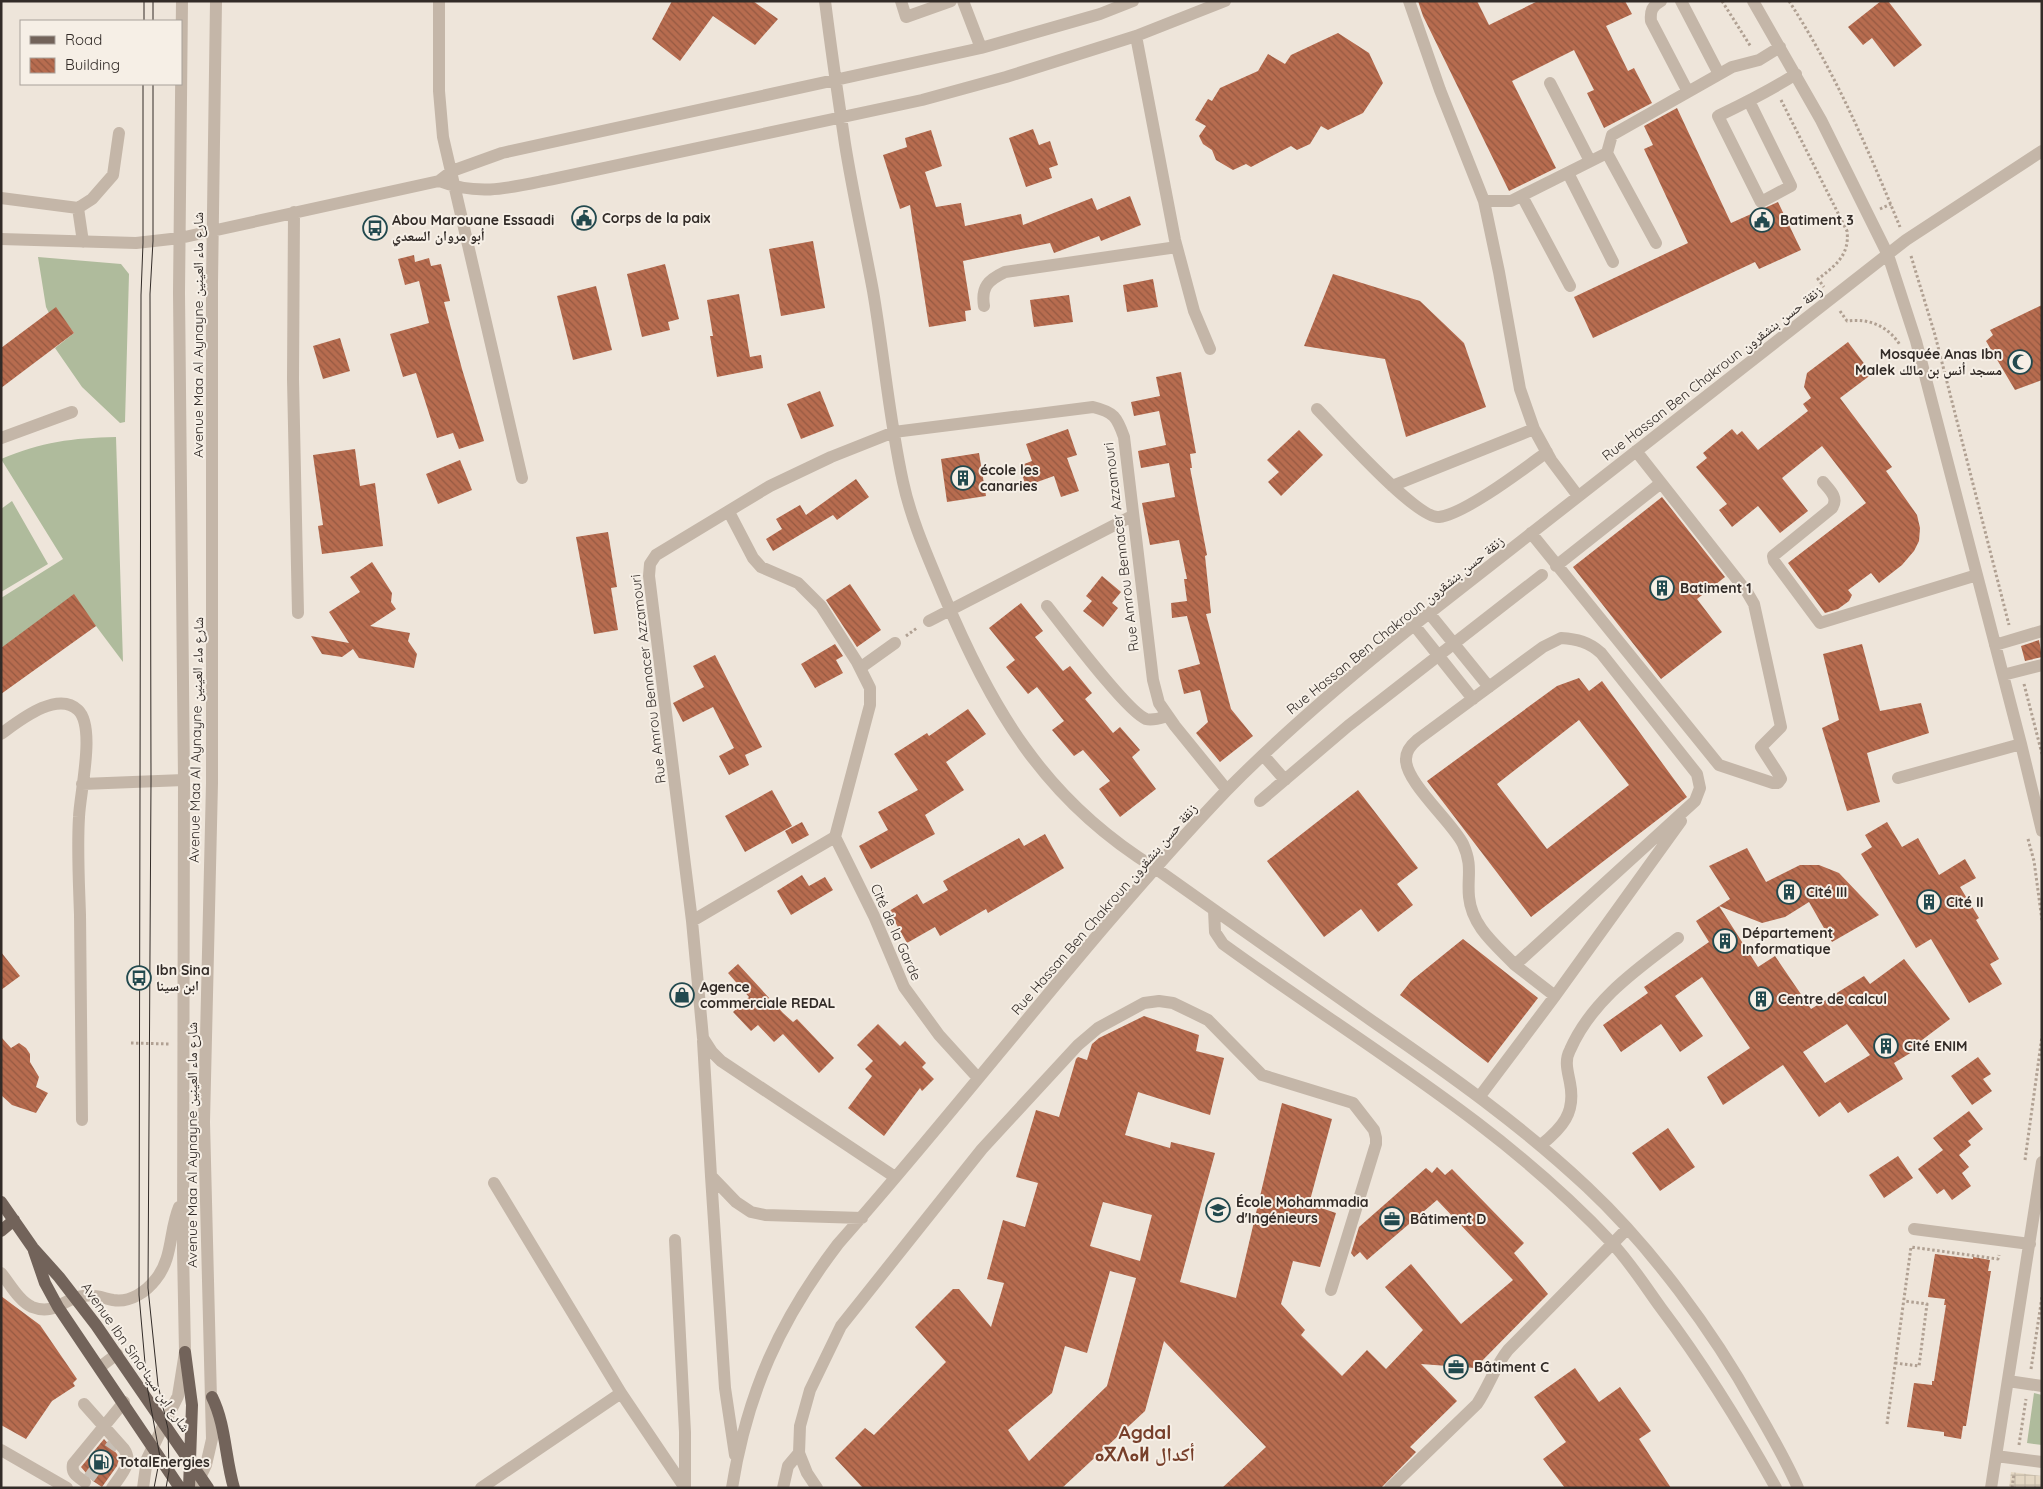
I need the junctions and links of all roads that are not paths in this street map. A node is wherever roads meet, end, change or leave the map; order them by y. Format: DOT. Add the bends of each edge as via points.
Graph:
graph roads {
  1 [pos="182,1"];
  2 [pos="216,1"];
  3 [pos="440,1"];
  4 [pos="825,1"];
  5 [pos="902,1"];
  6 [pos="950,1"];
  7 [pos="963,1"];
  8 [pos="1133,1"];
  9 [pos="1225,1"];
  10 [pos="1410,1"];
  11 [pos="1661,1"];
  12 [pos="1681,1"];
  13 [pos="1753,1"];
  14 [pos="182,20"];
  15 [pos="1136,36"];
  16 [pos="1780,47"];
  17 [pos="981,48"];
  18 [pos="1719,74"];
  19 [pos="1796,74"];
  20 [pos="835,80"];
  21 [pos="1550,83"];
  22 [pos="181,85"];
  23 [pos="1688,92"];
  24 [pos="1749,101"];
  25 [pos="842,118"];
  26 [pos="118,133"];
  27 [pos="2042,151"];
  28 [pos="1607,153"];
  29 [pos="1590,161"];
  30 [pos="452,171"];
  31 [pos="1568,173"];
  32 [pos="440,181"];
  33 [pos="456,188"];
  34 [pos="1522,196"];
  35 [pos="1,198"];
  36 [pos="1484,201"];
  37 [pos="78,208"];
  38 [pos="294,212"];
  39 [pos="213,231"];
  40 [pos="180,238"];
  41 [pos="1,239"];
  42 [pos="84,242"];
  43 [pos="1656,243"];
  44 [pos="1177,247"];
  45 [pos="1888,255"];
  46 [pos="1613,262"];
  47 [pos="1570,286"];
  48 [pos="984,306"];
  49 [pos="1210,349"];
  50 [pos="1318,409"];
  51 [pos="72,412"];
  52 [pos="1534,430"];
  53 [pos="894,432"];
  54 [pos="1,438"];
  55 [pos="1636,451"];
  56 [pos="1547,452"];
  57 [pos="522,478"];
  58 [pos="1824,482"];
  59 [pos="1661,483"];
  60 [pos="1392,486"];
  61 [pos="1578,496"];
  62 [pos="729,512"];
  63 [pos="1132,516"];
  64 [pos="1531,533"];
  65 [pos="1556,566"];
  66 [pos="1542,575"];
  67 [pos="1977,575"];
  68 [pos="1047,606"];
  69 [pos="950,610"];
  70 [pos="298,613"];
  71 [pos="1430,613"];
  72 [pos="929,621"];
  73 [pos="1414,624"];
  74 [pos="2042,632"];
  75 [pos="895,643"];
  76 [pos="1454,643"];
  77 [pos="1995,645"];
  78 [pos="1439,655"];
  79 [pos="2042,665"];
  80 [pos="860,668"];
  81 [pos="2003,675"];
  82 [pos="1489,687"];
  83 [pos="1473,699"];
  84 [pos="1168,716"];
  85 [pos="1,734"];
  86 [pos="2021,744"];
  87 [pos="1263,755"];
  88 [pos="1898,778"];
  89 [pos="184,780"];
  90 [pos="1285,780"];
  91 [pos="82,784"];
  92 [pos="2036,784"];
  93 [pos="1227,790"];
  94 [pos="1695,801"];
  95 [pos="1260,802"];
  96 [pos="2042,831"];
  97 [pos="835,838"];
  98 [pos="1155,868"];
  99 [pos="1214,910"];
  100 [pos="692,921"];
  101 [pos="1678,938"];
  102 [pos="1515,965"];
  103 [pos="1555,996"];
  104 [pos="703,1038"];
  105 [pos="978,1078"];
  106 [pos="1480,1096"];
  107 [pos="82,1120"];
  108 [pos="1541,1145"];
  109 [pos="2042,1162"];
  110 [pos="711,1176"];
  111 [pos="895,1177"];
  112 [pos="494,1183"];
  113 [pos="183,1197"];
  114 [pos="1,1202"];
  115 [pos="862,1218"];
  116 [pos="14,1220"];
  117 [pos="1627,1229"];
  118 [pos="1914,1229"];
  119 [pos="1,1231"];
  120 [pos="675,1240"];
  121 [pos="1613,1244"];
  122 [pos="2030,1244"];
  123 [pos="33,1248"];
  124 [pos="1,1273"];
  125 [pos="1331,1290"];
  126 [pos="75,1297"];
  127 [pos="58,1307"];
  128 [pos="185,1352"];
  129 [pos="117,1354"];
  130 [pos="100,1367"];
  131 [pos="2008,1381"];
  132 [pos="2042,1386"];
  133 [pos="622,1393"];
  134 [pos="212,1396"];
  135 [pos="124,1402"];
  136 [pos="84,1404"];
  137 [pos="164,1424"];
  138 [pos="103,1425"];
  139 [pos="153,1446"];
  140 [pos="1,1450"];
  141 [pos="799,1453"];
  142 [pos="1996,1456"];
  143 [pos="190,1458"];
  144 [pos="2042,1462"];
  145 [pos="736,1464"];
  146 [pos="86,1483"];
  147 [pos="202,1484"];
  148 [pos="67,1488"];
  149 [pos="112,1488"];
  150 [pos="143,1488"];
  151 [pos="180,1488"];
  152 [pos="189,1488"];
  153 [pos="234,1488"];
  154 [pos="481,1488"];
  155 [pos="732,1488"];
  156 [pos="782,1488"];
  157 [pos="817,1488"];
  158 [pos="1390,1488"];
  159 [pos="1776,1488"];
  160 [pos="1798,1488"];
  161 [pos="1992,1488"];
  1 -- 14 [label="street, Avenue Maa Al Aynayne شارع ماء العينين"];
  2 -- 39 [label="street, Avenue Maa Al Aynayne شارع ماء العينين"];
  3 -- 30 [label="street" via="439,99 443,137"];
  4 -- 20 [label="street"];
  5 -- 6 [label="street" via="906,17"];
  7 -- 17 [label="street"];
  8 -- 17 [label="street" via="1100,14"];
  9 -- 15 [label="street"];
  10 -- 36 [label="street" via="1440,90"];
  11 -- 23 [label="street" via="1653,5 1652,21"];
  12 -- 18 [label="street"];
  13 -- 16 [label="street"];
  15 -- 25 [label="street" via="922,100"];
  15 -- 44 [label="street"];
  16 -- 18 [label="street" via="1759,60"];
  16 -- 19 [label="street"];
  17 -- 20 [label="street"];
  18 -- 23 [label="street"];
  19 -- 24 [label="street"];
  19 -- 45 [label="street"];
  20 -- 25 [label="street"];
  20 -- 30 [label="street" via="502,153"];
  21 -- 29 [label="street"];
  22 -- 40 [label="street, Avenue Maa Al Aynayne شارع ماء العينين"];
  23 -- 28 [label="street" via="1612,135"];
  24 -- 24 [label="street" via="1791,186 1761,202 1718,116"];
  25 -- 33 [label="street" via="554,180 494,190"];
  25 -- 53 [label="street"];
  26 -- 37 [label="street" via="113,175 92,199"];
  27 -- 45 [label="street, Rue Hassan Ben Chakroun زنقة حسن بنشقرون"];
  28 -- 29 [label="street"];
  28 -- 43 [label="street"];
  29 -- 31 [label="street"];
  30 -- 32 [label="street"];
  30 -- 33 [label="street"];
  31 -- 34 [label="street"];
  31 -- 46 [label="street"];
  32 -- 33 [label="street"];
  32 -- 38 [label="street"];
  33 -- 57 [label="street"];
  34 -- 36 [label="street" via="1512,201"];
  34 -- 47 [label="street"];
  35 -- 37 [label="street"];
  36 -- 52 [label="street" via="1520,389"];
  37 -- 42 [label="street"];
  38 -- 39 [label="street"];
  38 -- 70 [label="street" via="293,379"];
  39 -- 40 [label="street"];
  39 -- 134 [label="street, Avenue Maa Al Aynayne شارع ماء العينين" via="212,783 204,1114"];
  40 -- 42 [label="street" via="136,243"];
  40 -- 89 [label="street, Avenue Maa Al Aynayne شارع ماء العينين"];
  41 -- 42 [label="street"];
  44 -- 48 [label="street" via="1005,272 991,278 982,294"];
  44 -- 49 [label="street" via="1194,311"];
  45 -- 55 [label="street, Rue Hassan Ben Chakroun زنقة حسن بنشقرون"];
  45 -- 67 [label="street" via="1916,341"];
  50 -- 60 [label="street"];
  51 -- 54 [label="street"];
  52 -- 56 [label="street"];
  52 -- 60 [label="street"];
  53 -- 62 [label="street, Rue Amrou Bennacer Azzamouri" via="770,486"];
  53 -- 63 [label="street, Rue Amrou Bennacer Azzamouri" via="1093,407 1108,410 1118,421 1124,437"];
  53 -- 69 [label="street" via="911,509"];
  55 -- 59 [label="street"];
  55 -- 61 [label="street, Rue Hassan Ben Chakroun زنقة حسن بنشقرون"];
  56 -- 60 [label="street" via="1469,505 1438,517 1427,514"];
  56 -- 61 [label="street"];
  58 -- 67 [label="street" via="1835,498 1832,508 1773,556 1820,623"];
  59 -- 65 [label="street"];
  59 -- 65 [label="street" via="1754,604 1781,727 1761,747 1781,779 1778,783 1719,765"];
  61 -- 64 [label="street, Rue Hassan Ben Chakroun زنقة حسن بنشقرون"];
  62 -- 80 [label="street" via="753,558 761,567 798,584 810,594"];
  62 -- 100 [label="street, Rue Amrou Bennacer Azzamouri" via="656,555 650,564"];
  63 -- 69 [label="street"];
  63 -- 84 [label="street, Rue Amrou Bennacer Azzamouri" via="1152,680"];
  64 -- 65 [label="street"];
  64 -- 71 [label="street, Rue Hassan Ben Chakroun زنقة حسن بنشقرون"];
  66 -- 76 [label="street"];
  67 -- 77 [label="street"];
  68 -- 84 [label="street" via="1138,715 1155,720"];
  69 -- 72 [label="street"];
  69 -- 98 [label="street" via="1005,718 1046,777 1096,828"];
  71 -- 73 [label="street, Rue Hassan Ben Chakroun زنقة حسن بنشقرون"];
  71 -- 76 [label="street"];
  73 -- 78 [label="street"];
  73 -- 87 [label="street, Rue Hassan Ben Chakroun زنقة حسن بنشقرون" via="1340,684"];
  74 -- 77 [label="street"];
  75 -- 80 [label="street"];
  76 -- 78 [label="street"];
  76 -- 82 [label="street"];
  77 -- 81 [label="street"];
  78 -- 83 [label="street"];
  78 -- 90 [label="street"];
  79 -- 81 [label="street"];
  80 -- 97 [label="street" via="870,688 870,705"];
  81 -- 86 [label="street"];
  82 -- 83 [label="street"];
  82 -- 94 [label="street" via="1543,647 1561,638 1574,638 1591,644 1697,774 1700,788"];
  83 -- 102 [label="street" via="1411,745 1406,758 1407,767 1465,848 1470,869 1469,895 1476,922"];
  84 -- 93 [label="street, Rue Amrou Bennacer Azzamouri"];
  85 -- 91 [label="street" via="54,704 68,704 78,709 86,720 88,736"];
  86 -- 88 [label="street"];
  86 -- 92 [label="street"];
  87 -- 90 [label="street"];
  87 -- 93 [label="street, Rue Hassan Ben Chakroun زنقة حسن بنشقرون"];
  89 -- 91 [label="street"];
  89 -- 113 [label="street, Avenue Maa Al Aynayne شارع ماء العينين"];
  90 -- 95 [label="street"];
  91 -- 107 [label="street" via="78,817"];
  92 -- 96 [label="street"];
  93 -- 98 [label="street, Rue Hassan Ben Chakroun زنقة حسن بنشقرون"];
  94 -- 102 [label="street"];
  94 -- 103 [label="street"];
  97 -- 100 [label="street"];
  97 -- 105 [label="street, Cité de la Garde" via="874,916 904,988 939,1035"];
  98 -- 99 [label="street"];
  98 -- 105 [label="street, Rue Hassan Ben Chakroun زنقة حسن بنشقرون"];
  99 -- 106 [label="street"];
  99 -- 121 [label="street" via="1215,932 1223,944 1452,1104 1531,1167"];
  100 -- 104 [label="street, Rue Amrou Bennacer Azzamouri"];
  101 -- 108 [label="street" via="1626,977 1593,1010 1566,1059 1572,1096 1565,1122"];
  102 -- 103 [label="street"];
  103 -- 106 [label="street"];
  104 -- 110 [label="street, Rue Amrou Bennacer Azzamouri"];
  104 -- 111 [label="street" via="721,1060"];
  105 -- 111 [label="street, Rue Hassan Ben Chakroun زنقة حسن بنشقرون"];
  106 -- 108 [label="street"];
  108 -- 117 [label="street"];
  109 -- 122 [label="street"];
  110 -- 115 [label="street" via="727,1194 752,1212 779,1217"];
  110 -- 145 [label="street, Rue Amrou Bennacer Azzamouri" via="725,1388"];
  111 -- 115 [label="street, Rue Hassan Ben Chakroun زنقة حسن بنشقرون"];
  112 -- 133 [label="street"];
  113 -- 126 [label="street" via="164,1267 148,1288 126,1300 90,1295"];
  113 -- 128 [label="street, Avenue Maa Al Aynayne شارع ماء العينين"];
  114 -- 116 [label="main road, Avenue Ibn Sina شارع ابن سينا"];
  115 -- 145 [label="street, Rue Hassan Ben Chakroun زنقة حسن بنشقرون" via="817,1272 781,1332 753,1396"];
  116 -- 119 [label="main road"];
  116 -- 123 [label="main road, Avenue Ibn Sina شارع ابن سينا"];
  117 -- 121 [label="street"];
  117 -- 160 [label="street" via="1684,1300 1740,1379"];
  118 -- 122 [label="street"];
  120 -- 133 [label="street" via="685,1488"];
  121 -- 158 [label="street" via="1508,1350 1477,1404"];
  121 -- 159 [label="street" via="1715,1385"];
  122 -- 131 [label="street"];
  123 -- 126 [label="main road, Avenue Ibn Sina شارع ابن سينا"];
  123 -- 127 [label="main road, Avenue Ibn Sina شارع ابن سينا" via="42,1276"];
  124 -- 127 [label="street" via="28,1304 41,1309"];
  125 -- 141 [label="street" via="1376,1144 1374,1130 1352,1103 1262,1075 1208,1020 1173,1003 1144,1003 1098,1028 1078,1045 982,1149 841,1326 810,1390 800,1426"];
  126 -- 127 [label="street"];
  126 -- 129 [label="main road, Avenue Ibn Sina شارع ابن سينا"];
  127 -- 130 [label="main road, Avenue Ibn Sina شارع ابن سينا"];
  128 -- 137 [label="street, Avenue Maa Al Aynayne شارع ماء العينين" via="178,1396"];
  128 -- 143 [label="main road" via="192,1405"];
  129 -- 130 [label="street"];
  129 -- 137 [label="main road, Avenue Ibn Sina شارع ابن سينا"];
  130 -- 135 [label="main road, Avenue Ibn Sina شارع ابن سينا"];
  131 -- 132 [label="street"];
  131 -- 142 [label="street"];
  133 -- 154 [label="street"];
  134 -- 147 [label="street, Avenue Maa Al Aynayne شارع ماء العينين" via="212,1439"];
  134 -- 153 [label="main road" via="219,1414"];
  135 -- 138 [label="street"];
  135 -- 139 [label="main road, Avenue Ibn Sina شارع ابن سينا"];
  136 -- 138 [label="street"];
  137 -- 139 [label="street, Avenue Maa Al Aynayne شارع ماء العينين"];
  137 -- 143 [label="main road, Avenue Ibn Sina شارع ابن سينا"];
  138 -- 146 [label="street" via="73,1464 72,1470"];
  138 -- 149 [label="street" via="114,1442 126,1452 128,1461"];
  139 -- 150 [label="street, Avenue Maa Al Aynayne شارع ماء العينين"];
  139 -- 151 [label="main road, Avenue Ibn Sina شارع ابن سينا"];
  140 -- 148 [label="street"];
  141 -- 156 [label="street" via="788,1466"];
  141 -- 157 [label="street"];
  142 -- 144 [label="street"];
  142 -- 161 [label="street"];
  143 -- 147 [label="main road, Avenue Ibn Sina شارع ابن سينا"];
  143 -- 152 [label="main road"];
  145 -- 155 [label="street, Rue Hassan Ben Chakroun زنقة حسن بنشقرون"];
}
